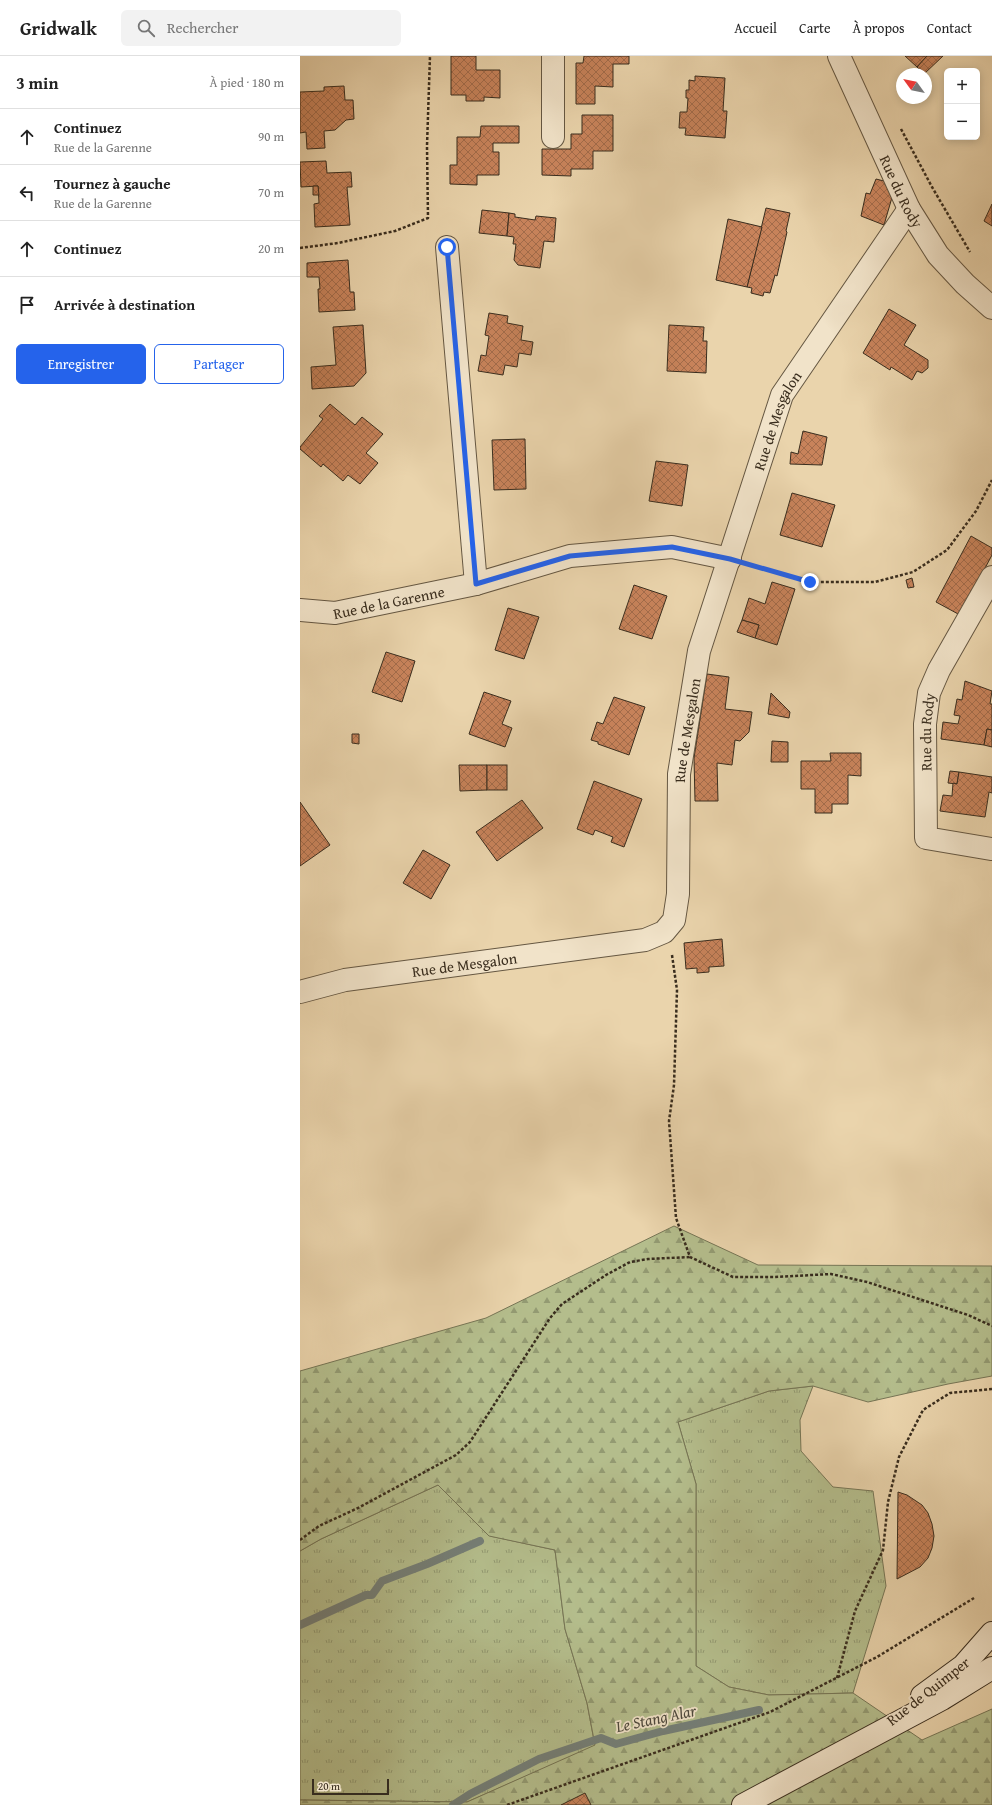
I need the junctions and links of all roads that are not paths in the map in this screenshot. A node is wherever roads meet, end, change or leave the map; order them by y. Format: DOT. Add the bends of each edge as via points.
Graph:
graph roads {
  1 [pos="553,56"];
  2 [pos="839,56"];
  3 [pos="552,137"];
  4 [pos="910,209"];
  5 [pos="447,247"];
  6 [pos="992,308"];
  7 [pos="730,559"];
  8 [pos="992,577"];
  9 [pos="476,584"];
  10 [pos="300,610"];
  11 [pos="991,849"];
  12 [pos="300,992"];
  13 [pos="992,1633"];
  14 [pos="992,1668"];
  15 [pos="859,1744"];
  16 [pos="743,1805"];
  1 -- 3 [label="street"];
  2 -- 4 [label="street, Rue du Rody"];
  4 -- 6 [label="street, Rue du Rody" via="938,254 965,284"];
  4 -- 7 [label="street, Rue de Mesgalon" via="782,394"];
  5 -- 9 [label="street"];
  7 -- 9 [label="street, Rue de la Garenne" via="672,547 570,556"];
  7 -- 12 [label="street, Rue de Mesgalon" via="699,651 679,774 678,894 674,920 664,932 644,940 345,980"];
  8 -- 11 [label="street, Rue du Rody" via="939,670 930,693 925,724 926,838"];
  9 -- 10 [label="street, Rue de la Garenne" via="335,613"];
  13 -- 15 [label="street, Rue de Quimper" via="963,1666"];
  14 -- 15 [label="street, Rue de Quimper" via="942,1699"];
  15 -- 16 [label="street, Rue de Quimper"];
}
